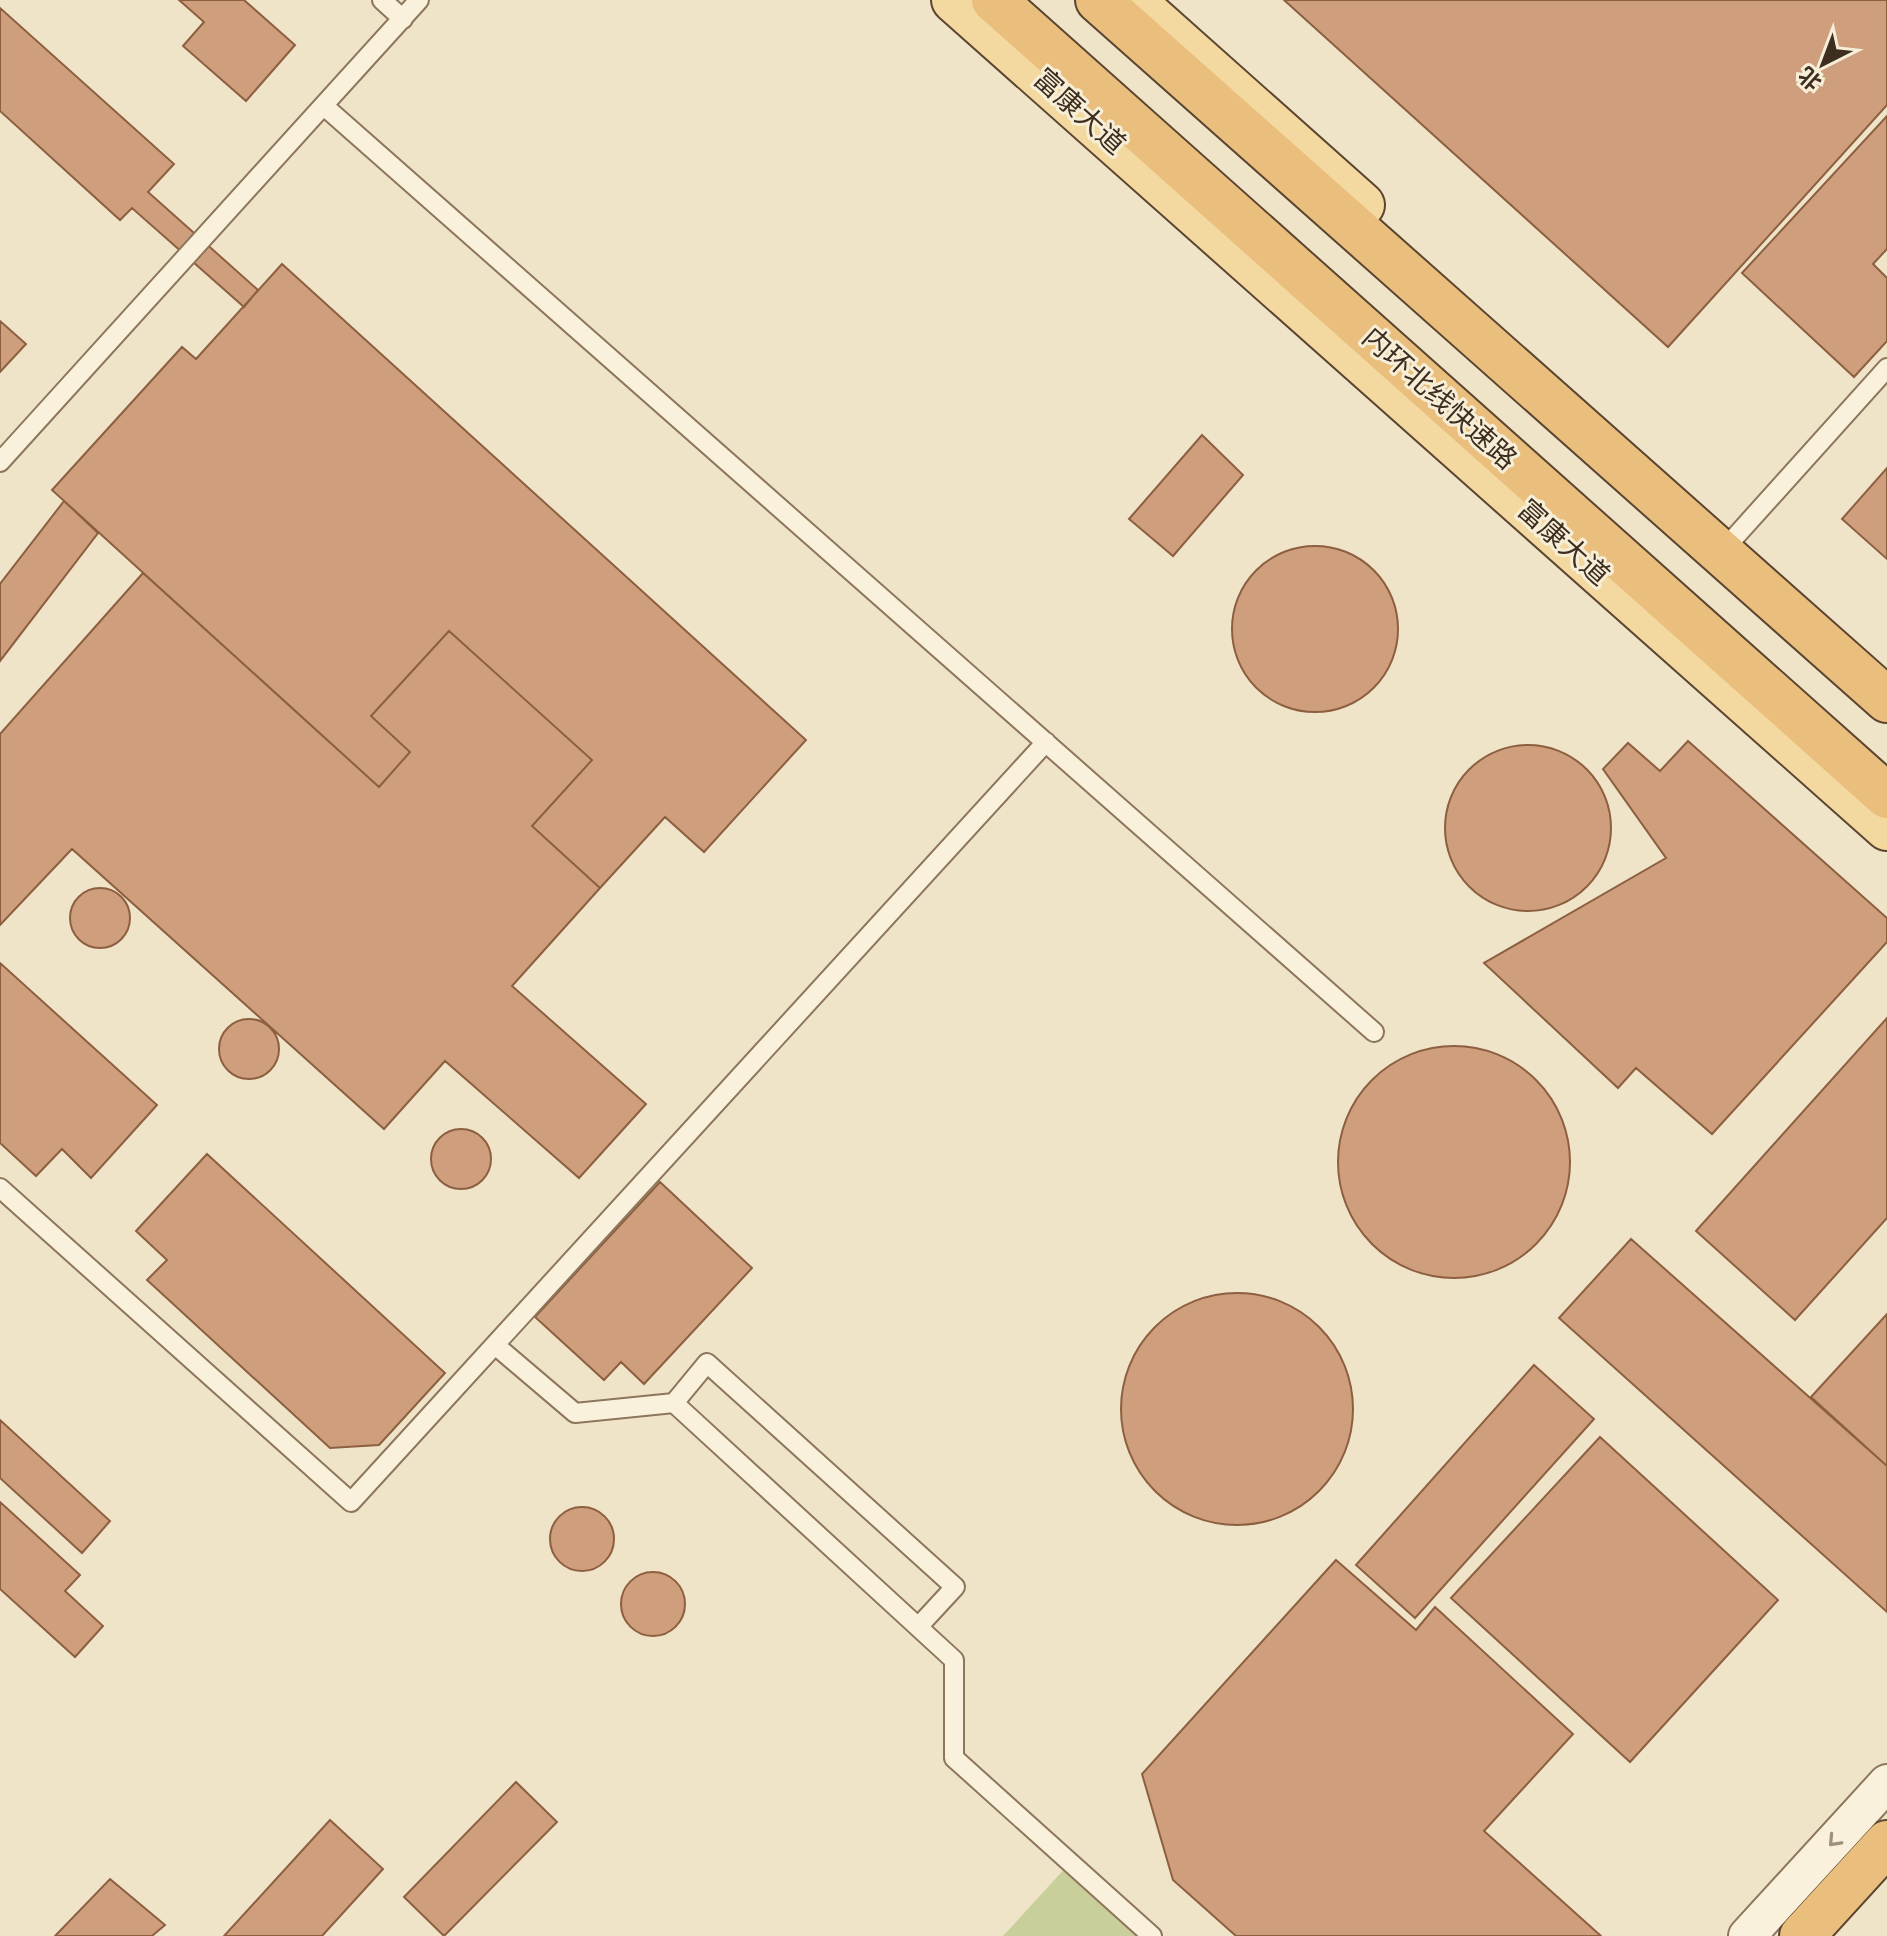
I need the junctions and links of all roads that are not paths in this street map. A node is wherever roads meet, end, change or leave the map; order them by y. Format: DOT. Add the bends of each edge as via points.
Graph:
graph roads {
  1 [pos="382,0"];
  2 [pos="419,0"];
  3 [pos="954,0"];
  4 [pos="994,0"];
  5 [pos="1098,0"];
  6 [pos="1132,0"];
  7 [pos="403,19"];
  8 [pos="324,106"];
  9 [pos="1887,368"];
  10 [pos="0,462"];
  11 [pos="1735,537"];
  12 [pos="1887,672"];
  13 [pos="1887,700"];
  14 [pos="1046,742"];
  15 [pos="1887,796"];
  16 [pos="1887,828"];
  17 [pos="1374,1032"];
  18 [pos="0,1188"];
  19 [pos="495,1345"];
  20 [pos="674,1403"];
  21 [pos="918,1627"];
  22 [pos="1887,1783"];
  23 [pos="1887,1843"];
  24 [pos="1152,1936"];
  25 [pos="1747,1936"];
  26 [pos="1802,1936"];
  1 -- 7 [label="lane"];
  2 -- 7 [label="lane"];
  3 -- 16 [label="main road, 富康大道"];
  4 -- 15 [label="highway, 内环北线快速路"];
  5 -- 13 [label="highway"];
  6 -- 11 [label="main road"];
  7 -- 8 [label="lane"];
  8 -- 10 [label="lane"];
  8 -- 14 [label="lane"];
  9 -- 11 [label="lane"];
  11 -- 12 [label="main road"];
  14 -- 17 [label="lane"];
  14 -- 19 [label="lane"];
  18 -- 19 [label="lane" via="351,1502"];
  19 -- 20 [label="lane" via="575,1413"];
  20 -- 21 [label="lane"];
  20 -- 21 [label="lane" via="707,1363 955,1587"];
  21 -- 24 [label="lane" via="954,1660 954,1758"];
  22 -- 25 [label="street, one-way"];
  23 -- 26 [label="highway"];
}
